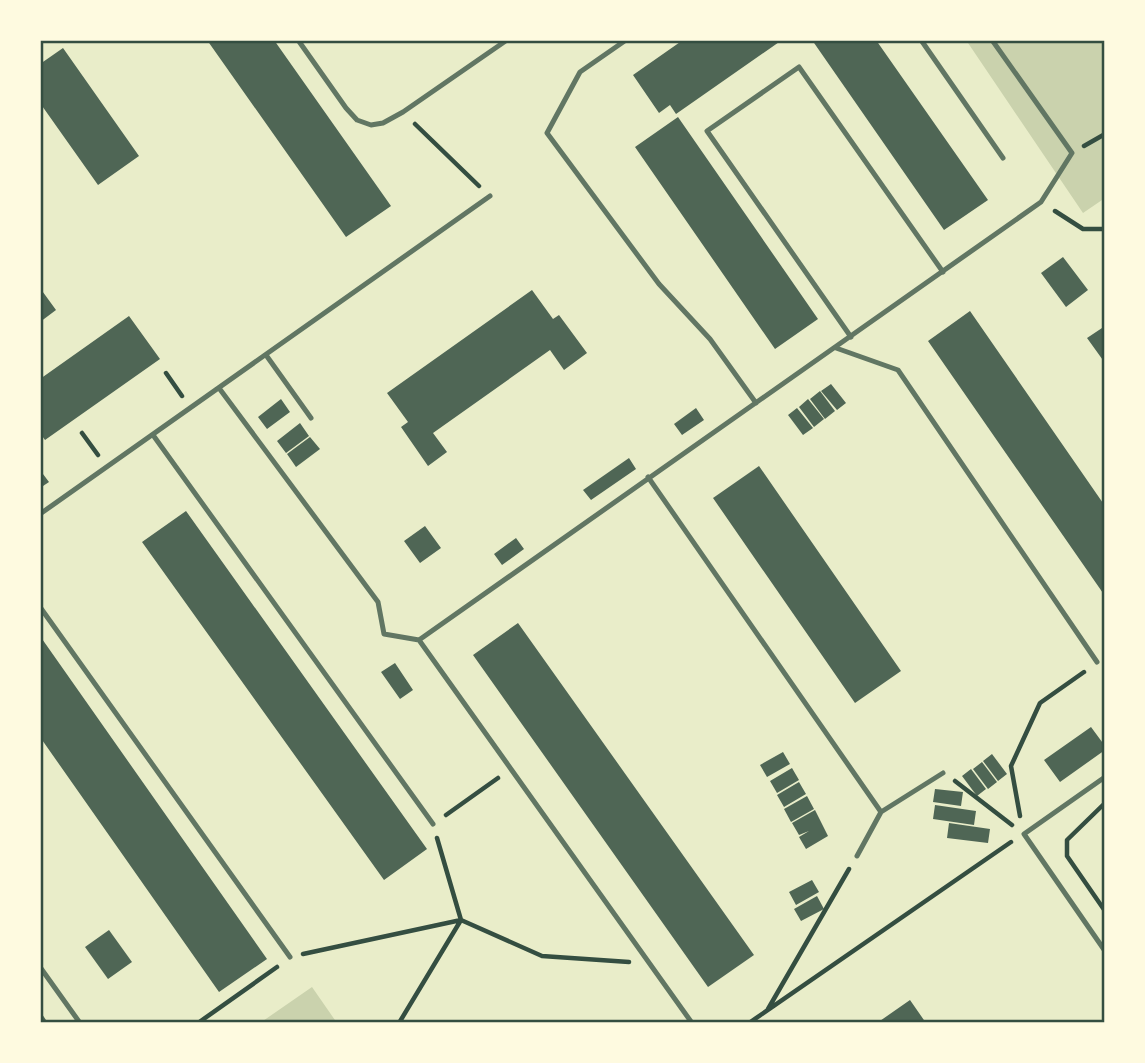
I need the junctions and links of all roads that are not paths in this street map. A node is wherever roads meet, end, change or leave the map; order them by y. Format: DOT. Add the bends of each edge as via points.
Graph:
graph roads {
  1 [pos="298,40"];
  2 [pos="507,40"];
  3 [pos="626,40"];
  4 [pos="921,40"];
  5 [pos="992,40"];
  6 [pos="1003,158"];
  7 [pos="490,196"];
  8 [pos="943,272"];
  9 [pos="851,337"];
  10 [pos="836,348"];
  11 [pos="266,355"];
  12 [pos="219,388"];
  13 [pos="756,403"];
  14 [pos="311,418"];
  15 [pos="153,435"];
  16 [pos="648,477"];
  17 [pos="40,514"];
  18 [pos="40,607"];
  19 [pos="419,639"];
  20 [pos="1097,662"];
  21 [pos="943,772"];
  22 [pos="1105,777"];
  23 [pos="881,812"];
  24 [pos="433,824"];
  25 [pos="857,856"];
  26 [pos="1105,951"];
  27 [pos="290,957"];
  28 [pos="40,967"];
  29 [pos="80,1023"];
  30 [pos="692,1023"];
  1 -- 2 [label="lane" via="346,108 357,120 371,125 403,112"];
  3 -- 13 [label="lane" via="580,72 547,133 659,284 710,339"];
  4 -- 6 [label="lane"];
  5 -- 8 [label="lane" via="1072,153 1041,202"];
  7 -- 11 [label="lane"];
  8 -- 9 [label="lane"];
  8 -- 9 [label="lane" via="799,67 707,131"];
  9 -- 10 [label="lane"];
  10 -- 13 [label="lane"];
  10 -- 20 [label="lane" via="898,370"];
  11 -- 12 [label="lane"];
  11 -- 14 [label="lane"];
  12 -- 15 [label="lane"];
  12 -- 19 [label="lane" via="378,602 384,634"];
  13 -- 16 [label="lane"];
  15 -- 17 [label="lane"];
  15 -- 24 [label="lane"];
  16 -- 19 [label="lane"];
  16 -- 23 [label="lane"];
  18 -- 27 [label="lane"];
  19 -- 30 [label="lane"];
  21 -- 23 [label="lane"];
  22 -- 26 [label="lane" via="1024,834"];
  23 -- 25 [label="lane"];
  28 -- 29 [label="lane"];
}
